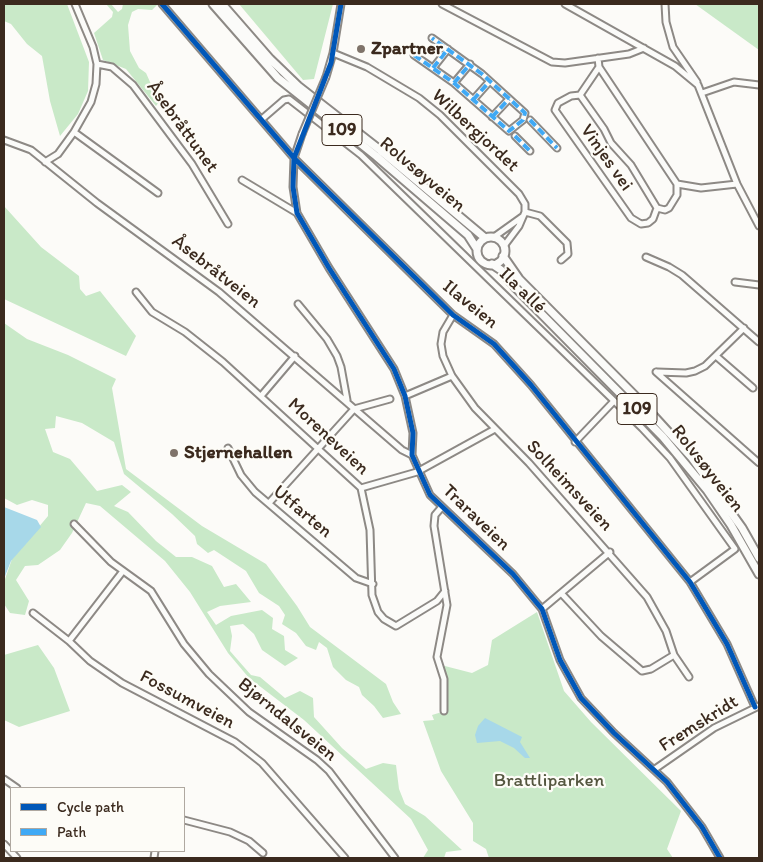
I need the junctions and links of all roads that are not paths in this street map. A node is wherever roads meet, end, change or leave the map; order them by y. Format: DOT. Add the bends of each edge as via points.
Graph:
graph roads {
  1 [pos="75,4"];
  2 [pos="162,4"];
  3 [pos="213,4"];
  4 [pos="222,4"];
  5 [pos="341,4"];
  6 [pos="442,4"];
  7 [pos="564,4"];
  8 [pos="666,4"];
  9 [pos="432,38"];
  10 [pos="644,48"];
  11 [pos="448,49"];
  12 [pos="333,53"];
  13 [pos="414,56"];
  14 [pos="598,58"];
  15 [pos="97,64"];
  16 [pos="470,64"];
  17 [pos="599,67"];
  18 [pos="433,68"];
  19 [pos="489,82"];
  20 [pos="454,83"];
  21 [pos="759,85"];
  22 [pos="698,86"];
  23 [pos="702,93"];
  24 [pos="580,95"];
  25 [pos="509,99"];
  26 [pos="473,100"];
  27 [pos="492,117"];
  28 [pos="262,119"];
  29 [pos="530,120"];
  30 [pos="74,132"];
  31 [pos="514,136"];
  32 [pos="4,140"];
  33 [pos="557,148"];
  34 [pos="530,151"];
  35 [pos="294,158"];
  36 [pos="45,162"];
  37 [pos="242,180"];
  38 [pos="677,184"];
  39 [pos="737,184"];
  40 [pos="158,193"];
  41 [pos="657,208"];
  42 [pos="297,213"];
  43 [pos="524,214"];
  44 [pos="228,224"];
  45 [pos="759,226"];
  46 [pos="494,237"];
  47 [pos="485,238"];
  48 [pos="504,246"];
  49 [pos="477,249"];
  50 [pos="503,256"];
  51 [pos="646,258"];
  52 [pos="561,260"];
  53 [pos="492,264"];
  54 [pos="735,282"];
  55 [pos="759,285"];
  56 [pos="136,292"];
  57 [pos="298,304"];
  58 [pos="452,315"];
  59 [pos="744,328"];
  60 [pos="759,342"];
  61 [pos="295,356"];
  62 [pos="716,356"];
  63 [pos="452,376"];
  64 [pos="754,388"];
  65 [pos="262,396"];
  66 [pos="405,396"];
  67 [pos="390,399"];
  68 [pos="347,400"];
  69 [pos="614,401"];
  70 [pos="354,409"];
  71 [pos="495,429"];
  72 [pos="575,442"];
  73 [pos="412,445"];
  74 [pos="397,446"];
  75 [pos="228,448"];
  76 [pos="318,448"];
  77 [pos="412,455"];
  78 [pos="759,463"];
  79 [pos="418,472"];
  80 [pos="361,488"];
  81 [pos="269,503"];
  82 [pos="441,508"];
  83 [pos="74,524"];
  84 [pos="610,552"];
  85 [pos="759,558"];
  86 [pos="123,571"];
  87 [pos="759,574"];
  88 [pos="690,582"];
  89 [pos="373,584"];
  90 [pos="446,591"];
  91 [pos="562,593"];
  92 [pos="542,609"];
  93 [pos="33,613"];
  94 [pos="69,641"];
  95 [pos="674,655"];
  96 [pos="688,677"];
  97 [pos="757,706"];
  98 [pos="444,711"];
  99 [pos="655,769"];
  100 [pos="4,779"];
  101 [pos="16,787"];
  102 [pos="185,820"];
  103 [pos="263,853"];
  104 [pos="345,858"];
  105 [pos="395,858"];
  106 [pos="720,858"];
  1 -- 15 [label="street" via="90,35"];
  2 -- 28 [label="street, Ilaveien"];
  3 -- 49 [label="main road, Rolvsøyveien / 109" via="278,78 468,235"];
  4 -- 47 [label="main road, Rolvsøyveien / 109" via="298,86"];
  5 -- 12 [label="street, Traraveien"];
  6 -- 14 [label="street" via="547,61 559,63"];
  7 -- 10 [label="street"];
  8 -- 22 [label="street" via="671,41"];
  9 -- 11 [label="street, Wilbergjordet"];
  10 -- 14 [label="street" via="629,54"];
  10 -- 22 [label="street" via="675,66"];
  11 -- 16 [label="street, Wilbergjordet"];
  11 -- 18 [label="street, Wilbergjordet"];
  12 -- 35 [label="street, Traraveien, bridge"];
  12 -- 43 [label="street, Wilbergjordet" via="368,67 440,115 519,194 525,204"];
  13 -- 18 [label="street, Wilbergjordet"];
  14 -- 17 [label="street"];
  15 -- 30 [label="street" via="94,93"];
  15 -- 44 [label="street, Åsebråttunet" via="112,67 137,89 192,164"];
  16 -- 19 [label="street, Wilbergjordet"];
  16 -- 20 [label="street, Wilbergjordet"];
  17 -- 24 [label="street"];
  17 -- 38 [label="street"];
  18 -- 20 [label="street, Wilbergjordet"];
  19 -- 25 [label="street, Wilbergjordet"];
  19 -- 26 [label="street, Wilbergjordet"];
  20 -- 26 [label="street, Wilbergjordet"];
  21 -- 23 [label="street" via="734,82"];
  22 -- 23 [label="street"];
  23 -- 39 [label="street"];
  24 -- 41 [label="street, Vinjes vei" via="610,143 631,165"];
  24 -- 41 [label="street, Vinjes vei" via="566,98 555,107 572,136 631,218 641,224 648,223"];
  25 -- 27 [label="street, Wilbergjordet"];
  25 -- 27 [label="street, Wilbergjordet" via="525,113 523,120 509,131"];
  26 -- 27 [label="street, Wilbergjordet"];
  28 -- 35 [label="street, Ilaveien"];
  28 -- 69 [label="street, Ila allé" via="289,99 361,156"];
  29 -- 33 [label="street"];
  30 -- 36 [label="street" via="58,154"];
  30 -- 40 [label="street"];
  31 -- 34 [label="street"];
  32 -- 36 [label="street, Åsebråtveien" via="31,150"];
  35 -- 42 [label="street, Traraveien" via="293,187"];
  35 -- 58 [label="street, Ilaveien"];
  36 -- 61 [label="street, Åsebråtveien" via="219,292"];
  37 -- 42 [label="street"];
  38 -- 39 [label="street" via="701,188"];
  38 -- 41 [label="street, Vinjes vei" via="678,191 672,205 665,210"];
  39 -- 45 [label="street"];
  42 -- 66 [label="street, Traraveien" via="394,369"];
  43 -- 46 [label="street"];
  43 -- 48 [label="street"];
  43 -- 52 [label="street" via="540,216 567,243 568,254"];
  46 -- 47 [label="main road"];
  46 -- 48 [label="main road"];
  47 -- 49 [label="main road"];
  48 -- 50 [label="main road"];
  49 -- 53 [label="main road, 109" via="479,259"];
  50 -- 53 [label="main road"];
  50 -- 85 [label="main road, Rolvsøyveien / 109" via="518,280 639,400 692,458 742,528"];
  51 -- 59 [label="street" via="682,275"];
  53 -- 87 [label="main road, Rolvsøyveien / 109" via="663,436 707,490"];
  54 -- 55 [label="street"];
  56 -- 65 [label="street, Moreneveien" via="152,312 185,332"];
  57 -- 68 [label="street" via="327,339 336,356"];
  58 -- 63 [label="street, Solheimsveien" via="441,344"];
  58 -- 72 [label="street, Ilaveien" via="494,344 532,386"];
  59 -- 60 [label="street"];
  59 -- 62 [label="street"];
  61 -- 65 [label="street"];
  61 -- 68 [label="street, Åsebråtveien"];
  62 -- 64 [label="street"];
  62 -- 78 [label="street" via="696,371 656,372"];
  63 -- 66 [label="street"];
  63 -- 71 [label="street, Solheimsveien"];
  65 -- 76 [label="street, Moreneveien"];
  66 -- 73 [label="street, Traraveien" via="413,433"];
  67 -- 70 [label="street"];
  68 -- 70 [label="street, Åsebråtveien"];
  69 -- 72 [label="street"];
  69 -- 88 [label="street, Ila allé" via="670,458 735,549"];
  70 -- 74 [label="street, Åsebråtveien"];
  70 -- 76 [label="street"];
  71 -- 79 [label="street"];
  71 -- 84 [label="street, Solheimsveien"];
  72 -- 88 [label="street, Ilaveien"];
  73 -- 74 [label="street"];
  73 -- 77 [label="street, Traraveien"];
  74 -- 77 [label="street, Åsebråtveien"];
  75 -- 81 [label="street, Utfarten" via="248,486"];
  76 -- 80 [label="street, Moreneveien"];
  76 -- 81 [label="street"];
  77 -- 79 [label="street, Traraveien"];
  79 -- 80 [label="street"];
  79 -- 82 [label="street, Traraveien"];
  80 -- 89 [label="street, Moreneveien" via="368,520"];
  81 -- 89 [label="street, Utfarten" via="356,578"];
  82 -- 90 [label="street" via="435,515 434,526"];
  82 -- 92 [label="street, Traraveien" via="513,574"];
  83 -- 86 [label="street, Bjørndalsveien"];
  84 -- 91 [label="street"];
  84 -- 95 [label="street, Solheimsveien" via="648,597"];
  86 -- 94 [label="street"];
  86 -- 105 [label="street, Bjørndalsveien" via="151,591 184,644 209,674 249,712 328,770"];
  88 -- 97 [label="street, Ilaveien" via="727,644"];
  89 -- 90 [label="street, Moreneveien" via="372,595 378,612 388,623 396,626 437,601"];
  90 -- 98 [label="street" via="447,605 437,658 444,679"];
  91 -- 92 [label="street"];
  91 -- 95 [label="street" via="601,636 642,671 651,670"];
  92 -- 99 [label="street, Traraveien" via="560,660 581,698"];
  93 -- 94 [label="street, Fossumveien"];
  94 -- 104 [label="street, Fossumveien" via="90,661 122,683 235,742 248,752"];
  95 -- 96 [label="street, Solheimsveien"];
  97 -- 99 [label="street, Fremskridt" via="714,728"];
  99 -- 106 [label="street, Traraveien" via="689,809"];
  100 -- 101 [label="street"];
  102 -- 103 [label="street" via="230,832 249,841"];
}
